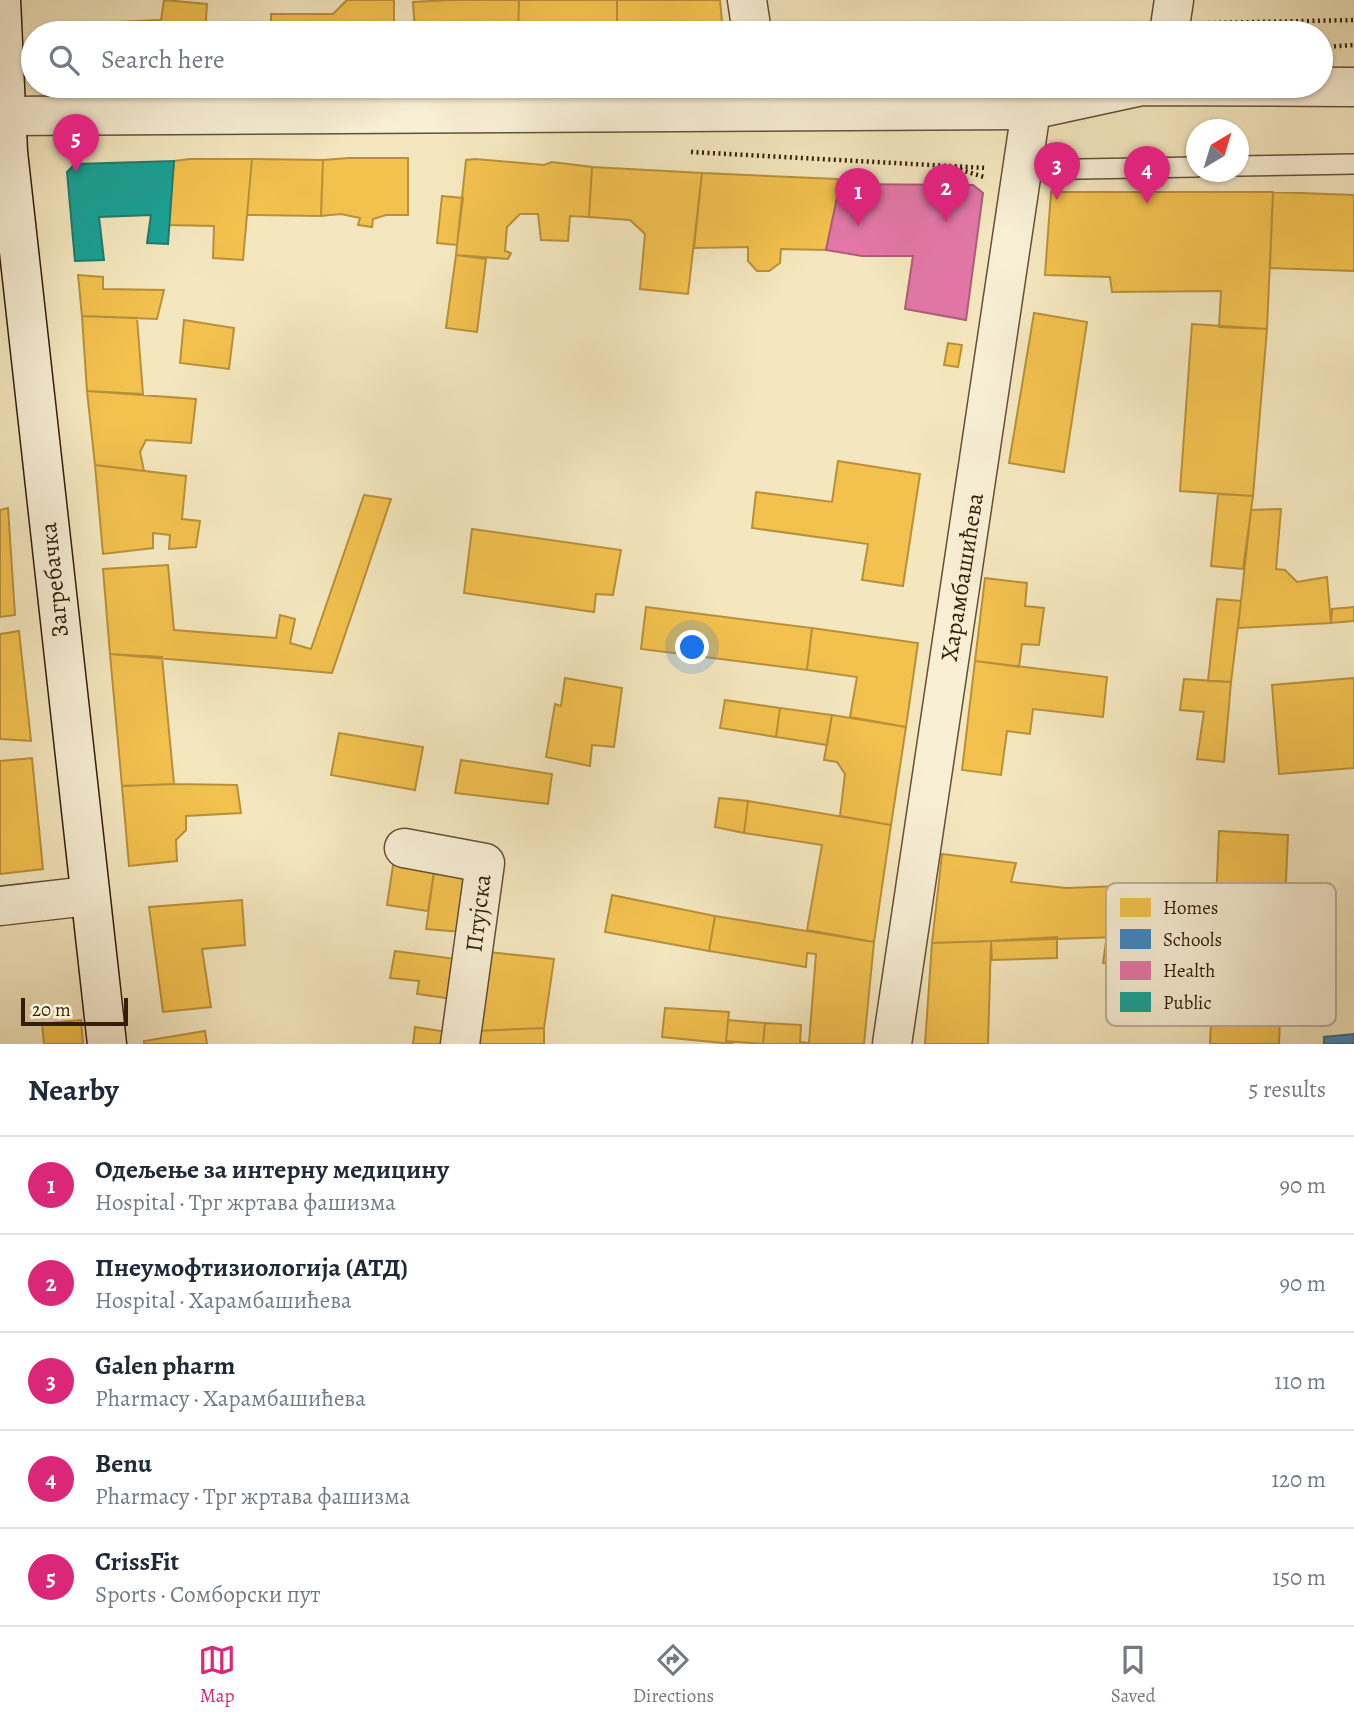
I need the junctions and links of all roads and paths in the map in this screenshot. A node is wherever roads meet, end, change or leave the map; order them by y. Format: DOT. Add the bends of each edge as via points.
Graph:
graph roads {
  1 [pos="1,0"];
  2 [pos="747,0"];
  3 [pos="1171,19"];
  4 [pos="1354,20"];
  5 [pos="750,21"];
  6 [pos="1354,45"];
  7 [pos="1333,46"];
  8 [pos="1333,87"];
  9 [pos="1354,87"];
  10 [pos="1086,98"];
  11 [pos="756,99"];
  12 [pos="1031,110"];
  13 [pos="3,116"];
  14 [pos="1354,164"];
  15 [pos="1249,166"];
  16 [pos="1186,167"];
  17 [pos="1023,170"];
  18 [pos="404,848"];
  19 [pos="88,896"];
  20 [pos="0,905"];
  21 [pos="107,1044"];
  22 [pos="460,1044"];
  23 [pos="892,1044"];
  1 -- 13 [label="street, Загребачка"];
  2 -- 5 [label="street"];
  3 -- 4 [label="path"];
  6 -- 7 [label="path"];
  8 -- 9 [label="street"];
  10 -- 12 [label="street"];
  11 -- 12 [label="street"];
  11 -- 13 [label="street"];
  12 -- 17 [label="street, Харамбашићева"];
  13 -- 19 [label="street, Загребачка"];
  14 -- 15 [label="lane"];
  16 -- 17 [label="lane"];
  17 -- 23 [label="street, Харамбашићева"];
  18 -- 22 [label="street, Птујска" via="485,863"];
  19 -- 20 [label="street"];
  19 -- 21 [label="street, Загребачка"];
}
